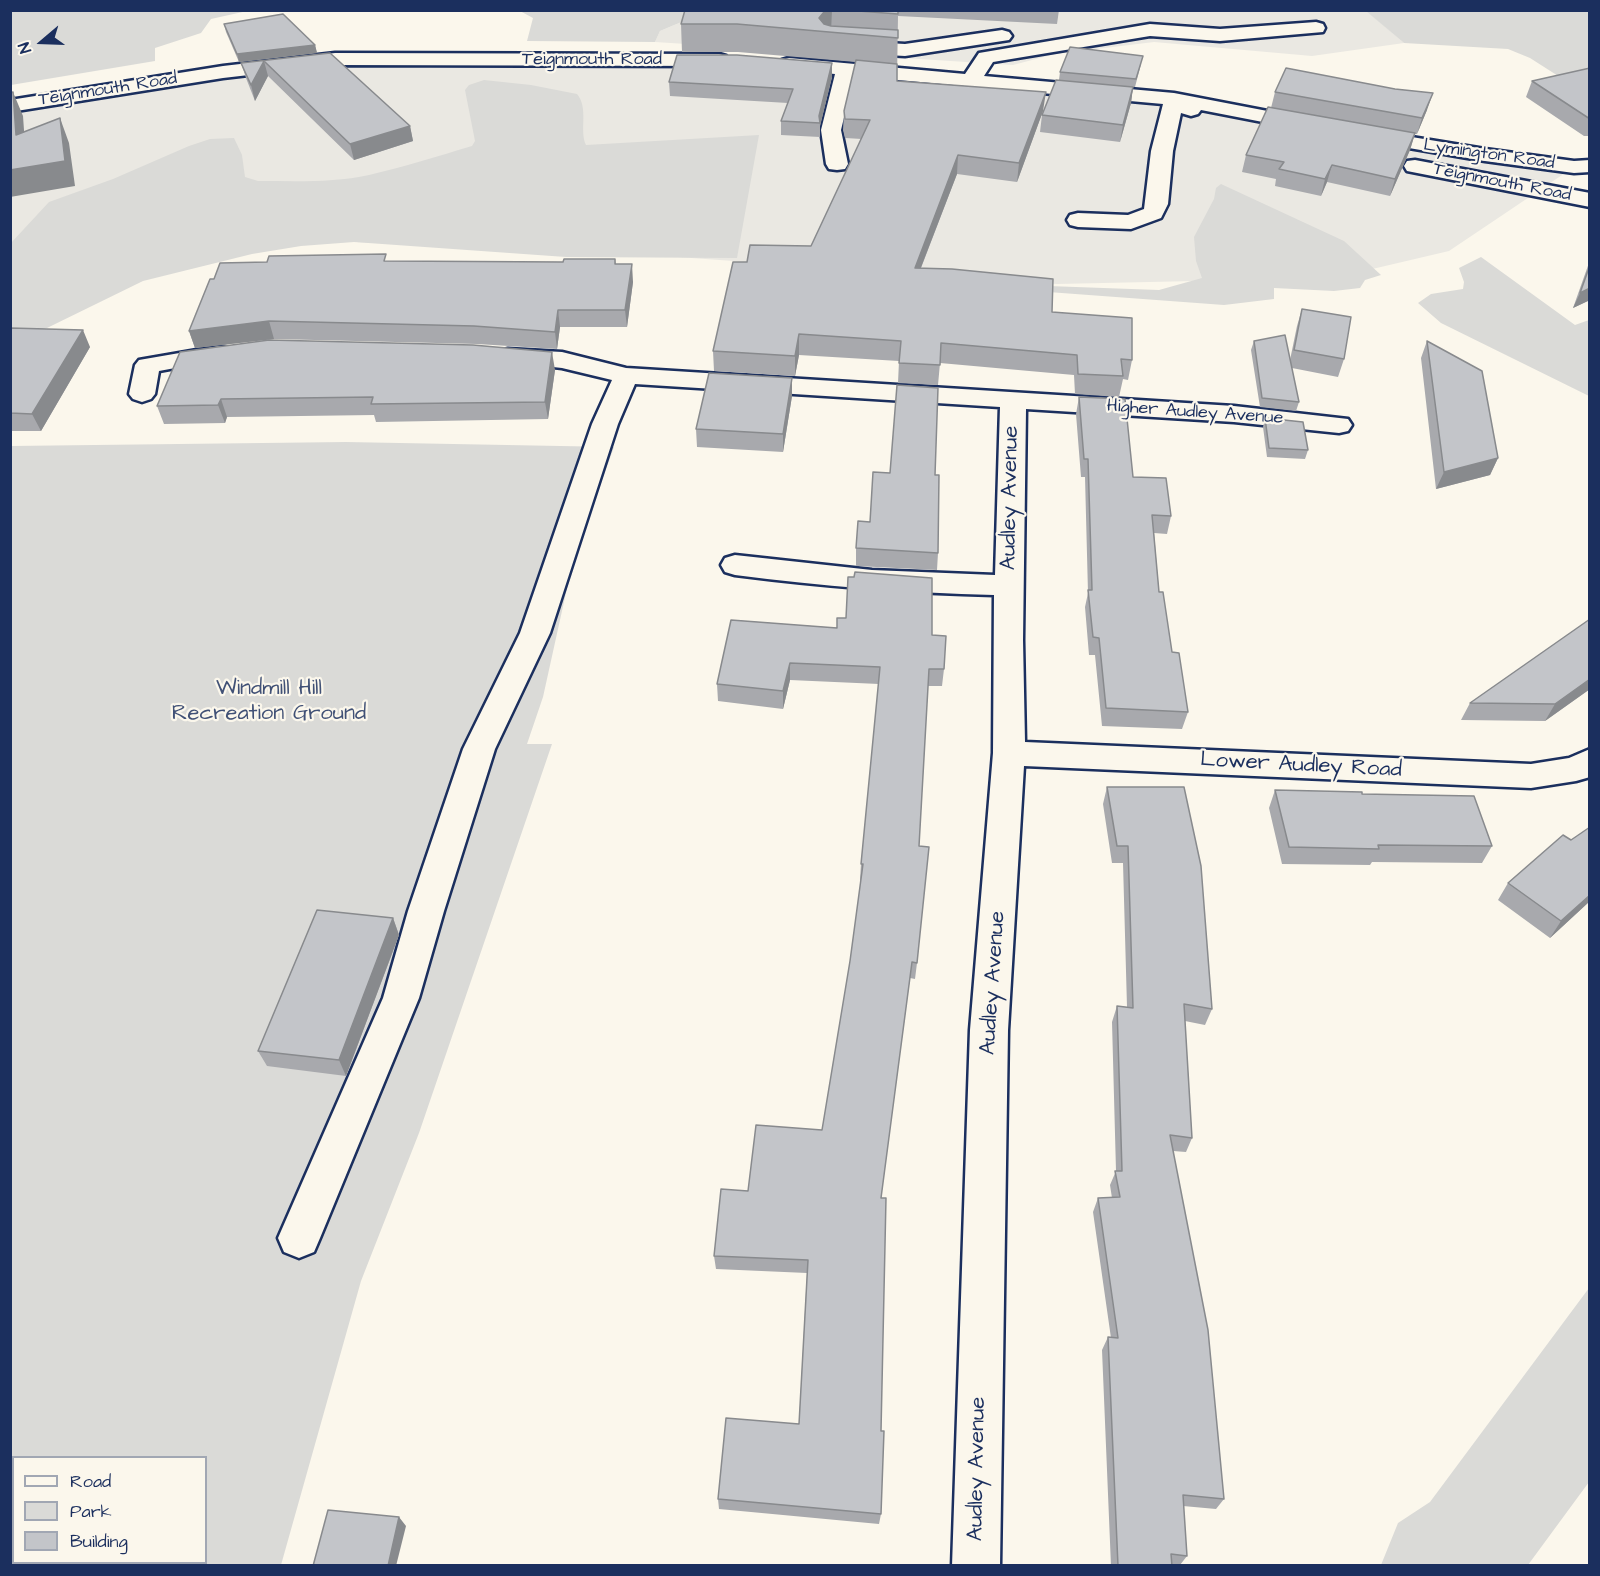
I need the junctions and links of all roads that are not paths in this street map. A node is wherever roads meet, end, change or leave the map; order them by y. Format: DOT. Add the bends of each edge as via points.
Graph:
graph roads {
  1 [pos="1316,28"];
  2 [pos="1002,36"];
  3 [pos="831,45"];
  4 [pos="881,48"];
  5 [pos="738,60"];
  6 [pos="770,63"];
  7 [pos="846,69"];
  8 [pos="872,71"];
  9 [pos="971,80"];
  10 [pos="1174,99"];
  11 [pos="10,106"];
  12 [pos="1332,129"];
  13 [pos="1355,133"];
  14 [pos="1317,146"];
  15 [pos="1397,163"];
  16 [pos="837,164"];
  17 [pos="1590,166"];
  18 [pos="1590,200"];
  19 [pos="1078,220"];
  20 [pos="243,351"];
  21 [pos="487,354"];
  22 [pos="626,376"];
  23 [pos="142,394"];
  24 [pos="1013,402"];
  25 [pos="1339,425"];
  26 [pos="735,565"];
  27 [pos="1009,585"];
  28 [pos="1009,753"];
  29 [pos="1590,761"];
  30 [pos="299,1238"];
  31 [pos="976,1566"];
  1 -- 9 [label="street" via="1220,35 1150,30 986,57"];
  2 -- 4 [label="street" via="905,50"];
  3 -- 4 [label="street"];
  4 -- 8 [label="street"];
  5 -- 11 [label="street, Teignmouth Road" via="335,59 223,72"];
  6 -- 7 [label="street"];
  7 -- 8 [label="street"];
  7 -- 16 [label="street" via="831,130"];
  8 -- 9 [label="street"];
  9 -- 10 [label="street"];
  10 -- 12 [label="street"];
  10 -- 14 [label="street" via="1213,124"];
  10 -- 19 [label="street" via="1153,213 1131,222"];
  13 -- 17 [label="street, Lymington Road" via="1485,156"];
  15 -- 18 [label="street, Teignmouth Road"];
  20 -- 23 [label="street" via="148,365"];
  21 -- 22 [label="street, Higher Audley Avenue" via="562,360"];
  22 -- 24 [label="street, Higher Audley Avenue"];
  22 -- 30 [label="street" via="605,424 535,633 479,749 401,998"];
  24 -- 25 [label="street, Higher Audley Avenue" via="1234,414"];
  24 -- 27 [label="street, Audley Avenue"];
  26 -- 27 [label="street" via="902,583"];
  27 -- 28 [label="street, Audley Avenue"];
  28 -- 29 [label="street, Lower Audley Road" via="1531,776 1576,769"];
  28 -- 31 [label="street, Audley Avenue" via="989,1030"];
}
